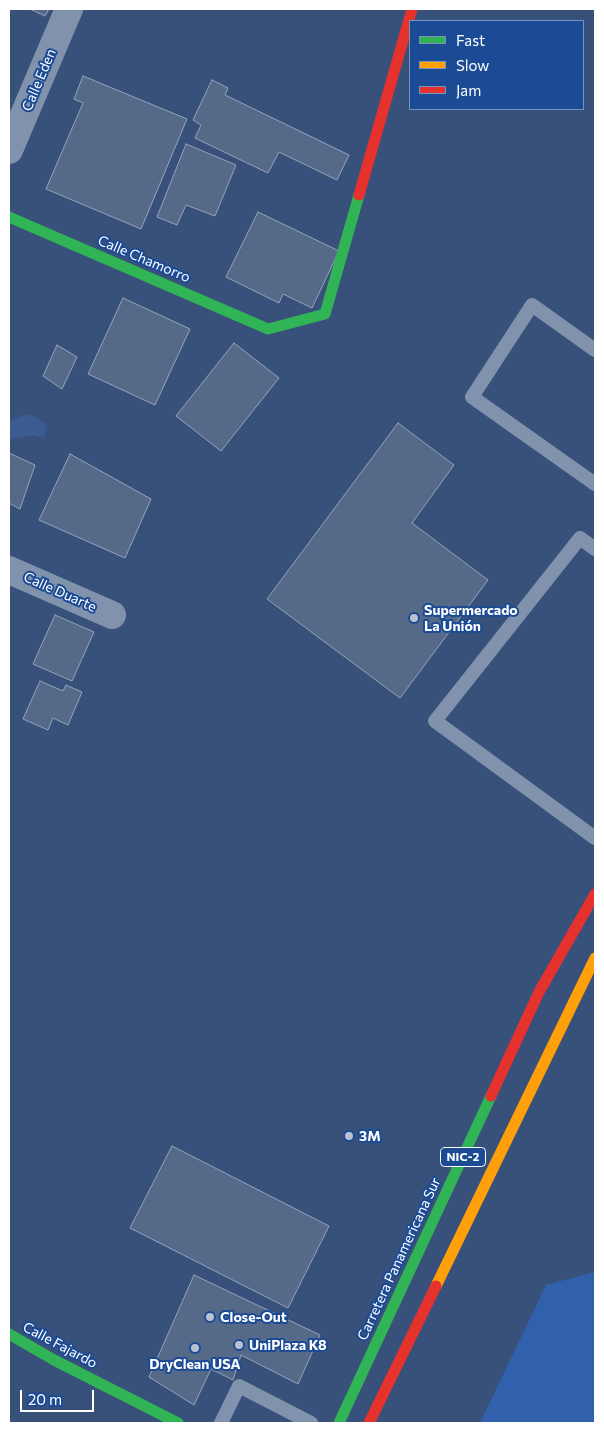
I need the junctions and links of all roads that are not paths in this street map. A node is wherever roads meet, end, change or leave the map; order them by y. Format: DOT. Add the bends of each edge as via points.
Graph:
graph roads {
  1 [pos="69,9"];
  2 [pos="412,9"];
  3 [pos="9,150"];
  4 [pos="9,217"];
  5 [pos="595,350"];
  6 [pos="595,484"];
  7 [pos="595,549"];
  8 [pos="9,570"];
  9 [pos="112,615"];
  10 [pos="595,838"];
  11 [pos="595,894"];
  12 [pos="595,958"];
  13 [pos="9,1334"];
  14 [pos="178,1423"];
  15 [pos="221,1423"];
  16 [pos="311,1423"];
  17 [pos="339,1423"];
  18 [pos="369,1423"];
  1 -- 3 [label="street, Calle Eden"];
  2 -- 4 [label="main road, Calle Chamorro" via="325,314 268,329"];
  5 -- 6 [label="lane" via="532,305 472,397"];
  7 -- 10 [label="lane" via="580,538 435,721"];
  8 -- 9 [label="street, Calle Duarte"];
  11 -- 17 [label="main road, Carretera Panamericana Sur / NIC-2" via="539,992"];
  12 -- 18 [label="main road, NIC-2"];
  13 -- 14 [label="main road, Calle Fajardo"];
  15 -- 16 [label="lane" via="238,1386"];
}
